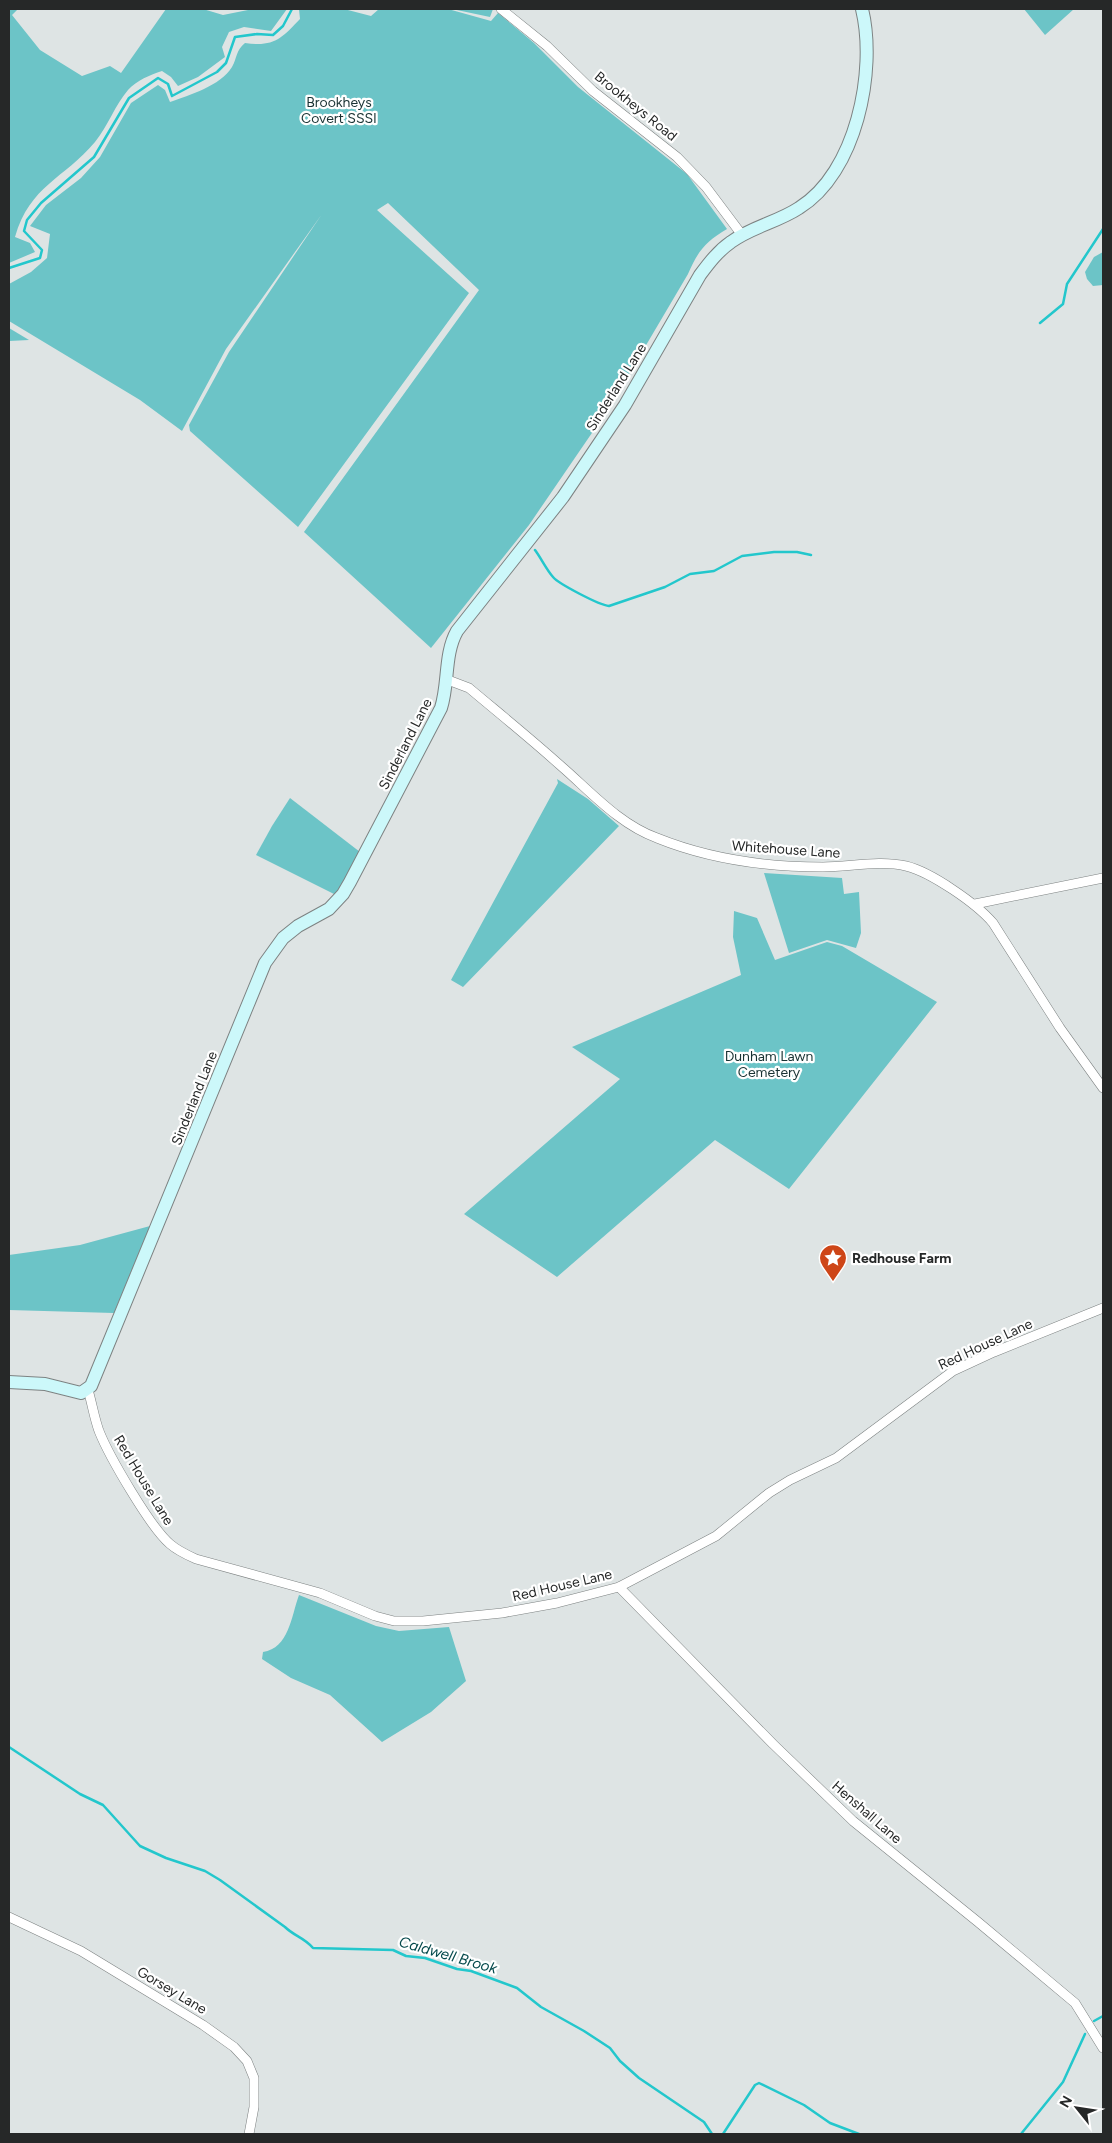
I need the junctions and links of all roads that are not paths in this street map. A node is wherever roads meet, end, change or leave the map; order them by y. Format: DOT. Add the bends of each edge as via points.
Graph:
graph roads {
  1 [pos="501,9"];
  2 [pos="862,9"];
  3 [pos="742,235"];
  4 [pos="448,680"];
  5 [pos="1103,878"];
  6 [pos="975,904"];
  7 [pos="1103,1088"];
  8 [pos="1103,1308"];
  9 [pos="9,1382"];
  10 [pos="88,1390"];
  11 [pos="619,1587"];
  12 [pos="9,1917"];
  13 [pos="1103,2048"];
  14 [pos="249,2134"];
  1 -- 3 [label="street, Brookheys Road" via="547,46 594,91 677,157 706,187"];
  2 -- 3 [label="street, Sinderland Lane" via="868,35 867,72 853,128 838,166 823,188 798,209"];
  3 -- 4 [label="street, Sinderland Lane" via="715,256 700,276 625,405 568,490 462,623 451,645"];
  4 -- 6 [label="street, Whitehouse Lane" via="469,688 622,819 655,838 731,860 821,867 883,864 908,867"];
  4 -- 10 [label="street, Sinderland Lane" via="432,727 343,894 329,909 287,934 265,963"];
  5 -- 6 [label="street"];
  6 -- 7 [label="street, Whitehouse Lane" via="993,923"];
  8 -- 11 [label="street, Red House Lane" via="953,1371 836,1458 769,1493 716,1536"];
  9 -- 10 [label="street" via="45,1384 82,1392"];
  10 -- 11 [label="street, Red House Lane" via="106,1445 152,1523 171,1545 196,1559 320,1593 394,1621 502,1613"];
  11 -- 13 [label="street, Henshall Lane" via="853,1821 1075,2003"];
  12 -- 14 [label="street, Gorsey Lane" via="81,1951 234,2047 247,2061 254,2078 254,2107"];
}
